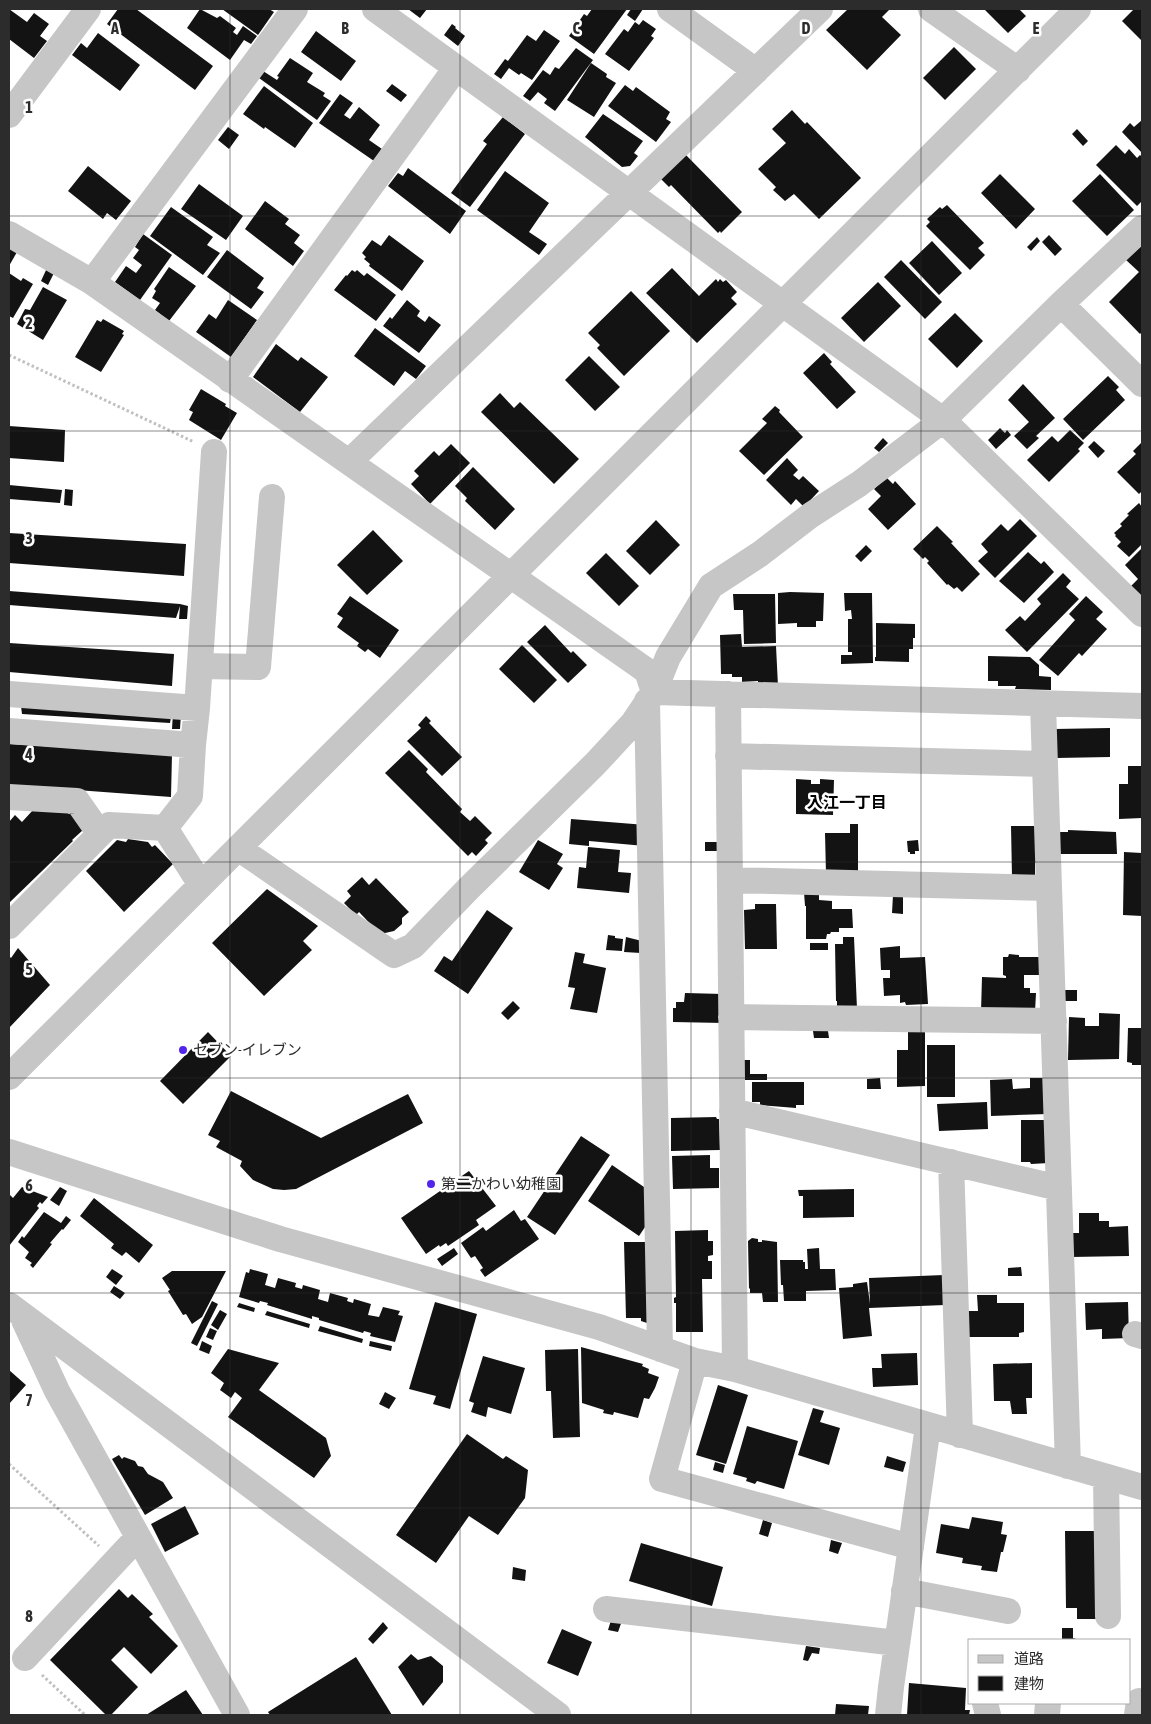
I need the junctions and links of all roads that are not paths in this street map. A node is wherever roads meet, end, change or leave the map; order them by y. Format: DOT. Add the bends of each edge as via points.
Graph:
graph roads {
  1 [pos="88,9"];
  2 [pos="294,9"];
  3 [pos="375,9"];
  4 [pos="670,9"];
  5 [pos="820,9"];
  6 [pos="931,9"];
  7 [pos="1078,9"];
  8 [pos="456,68"];
  9 [pos="1018,70"];
  10 [pos="756,71"];
  11 [pos="9,115"];
  12 [pos="629,193"];
  13 [pos="1142,228"];
  14 [pos="9,234"];
  15 [pos="92,282"];
  16 [pos="783,304"];
  17 [pos="1061,304"];
  18 [pos="230,380"];
  19 [pos="1142,384"];
  20 [pos="943,420"];
  21 [pos="214,452"];
  22 [pos="349,462"];
  23 [pos="272,497"];
  24 [pos="510,576"];
  25 [pos="1142,614"];
  26 [pos="200,666"];
  27 [pos="9,694"];
  28 [pos="728,694"];
  29 [pos="651,697"];
  30 [pos="1043,704"];
  31 [pos="1142,706"];
  32 [pos="197,708"];
  33 [pos="9,731"];
  34 [pos="193,745"];
  35 [pos="728,756"];
  36 [pos="1045,764"];
  37 [pos="9,797"];
  38 [pos="165,828"];
  39 [pos="100,834"];
  40 [pos="238,848"];
  41 [pos="730,880"];
  42 [pos="201,885"];
  43 [pos="1049,888"];
  44 [pos="9,926"];
  45 [pos="731,1017"];
  46 [pos="1054,1021"];
  47 [pos="9,1077"];
  48 [pos="732,1111"];
  49 [pos="9,1152"];
  50 [pos="951,1162"];
  51 [pos="1059,1188"];
  52 [pos="16,1311"];
  53 [pos="660,1349"];
  54 [pos="695,1361"];
  55 [pos="735,1369"];
  56 [pos="928,1426"];
  57 [pos="960,1435"];
  58 [pos="1068,1466"];
  59 [pos="1106,1477"];
  60 [pos="1142,1487"];
  61 [pos="138,1537"];
  62 [pos="911,1547"];
  63 [pos="904,1591"];
  64 [pos="606,1609"];
  65 [pos="1008,1611"];
  66 [pos="1108,1616"];
  67 [pos="897,1643"];
  68 [pos="25,1658"];
  69 [pos="237,1715"];
  70 [pos="558,1715"];
  71 [pos="888,1715"];
  1 -- 11 [label="street"];
  2 -- 15 [label="street"];
  3 -- 8 [label="street"];
  4 -- 10 [label="street"];
  5 -- 10 [label="street"];
  6 -- 9 [label="street"];
  7 -- 9 [label="street"];
  8 -- 12 [label="street"];
  8 -- 18 [label="street"];
  9 -- 16 [label="street"];
  10 -- 12 [label="street"];
  12 -- 16 [label="street"];
  12 -- 22 [label="street"];
  13 -- 17 [label="street"];
  14 -- 15 [label="street"];
  15 -- 18 [label="street"];
  16 -- 20 [label="street"];
  16 -- 24 [label="street"];
  17 -- 19 [label="street"];
  17 -- 20 [label="street"];
  18 -- 22 [label="street"];
  20 -- 25 [label="street"];
  20 -- 29 [label="street" via="859,484 711,586 668,657"];
  21 -- 26 [label="street"];
  22 -- 24 [label="street"];
  23 -- 26 [label="street" via="258,667"];
  24 -- 29 [label="street" via="647,671"];
  24 -- 40 [label="street"];
  26 -- 32 [label="street"];
  27 -- 32 [label="street"];
  28 -- 29 [label="street"];
  28 -- 30 [label="street"];
  28 -- 35 [label="street"];
  29 -- 40 [label="street" via="633,723 595,764 428,932 413,946 394,955"];
  29 -- 53 [label="street"];
  30 -- 31 [label="street"];
  30 -- 36 [label="street"];
  32 -- 34 [label="street"];
  33 -- 34 [label="street"];
  34 -- 38 [label="street" via="190,796"];
  35 -- 36 [label="street"];
  35 -- 41 [label="street"];
  36 -- 43 [label="street"];
  37 -- 39 [label="street" via="77,801"];
  38 -- 39 [label="street" via="109,825"];
  38 -- 42 [label="street"];
  39 -- 44 [label="street"];
  40 -- 42 [label="street"];
  41 -- 43 [label="street"];
  41 -- 45 [label="street"];
  42 -- 47 [label="street"];
  43 -- 46 [label="street"];
  45 -- 46 [label="street"];
  45 -- 48 [label="street"];
  46 -- 51 [label="street"];
  48 -- 50 [label="street"];
  48 -- 55 [label="street"];
  49 -- 53 [label="street" via="280,1239 600,1327"];
  50 -- 51 [label="street"];
  50 -- 57 [label="street"];
  51 -- 58 [label="street"];
  52 -- 61 [label="street"];
  52 -- 70 [label="street"];
  53 -- 54 [label="street"];
  54 -- 55 [label="street"];
  54 -- 62 [label="street" via="662,1479"];
  55 -- 56 [label="street"];
  56 -- 57 [label="street"];
  56 -- 62 [label="street"];
  57 -- 58 [label="street"];
  58 -- 59 [label="street"];
  59 -- 60 [label="street"];
  59 -- 66 [label="street"];
  61 -- 68 [label="street"];
  61 -- 69 [label="street"];
  62 -- 63 [label="street"];
  63 -- 65 [label="street"];
  63 -- 67 [label="street"];
  64 -- 67 [label="street"];
  67 -- 71 [label="street"];
}
